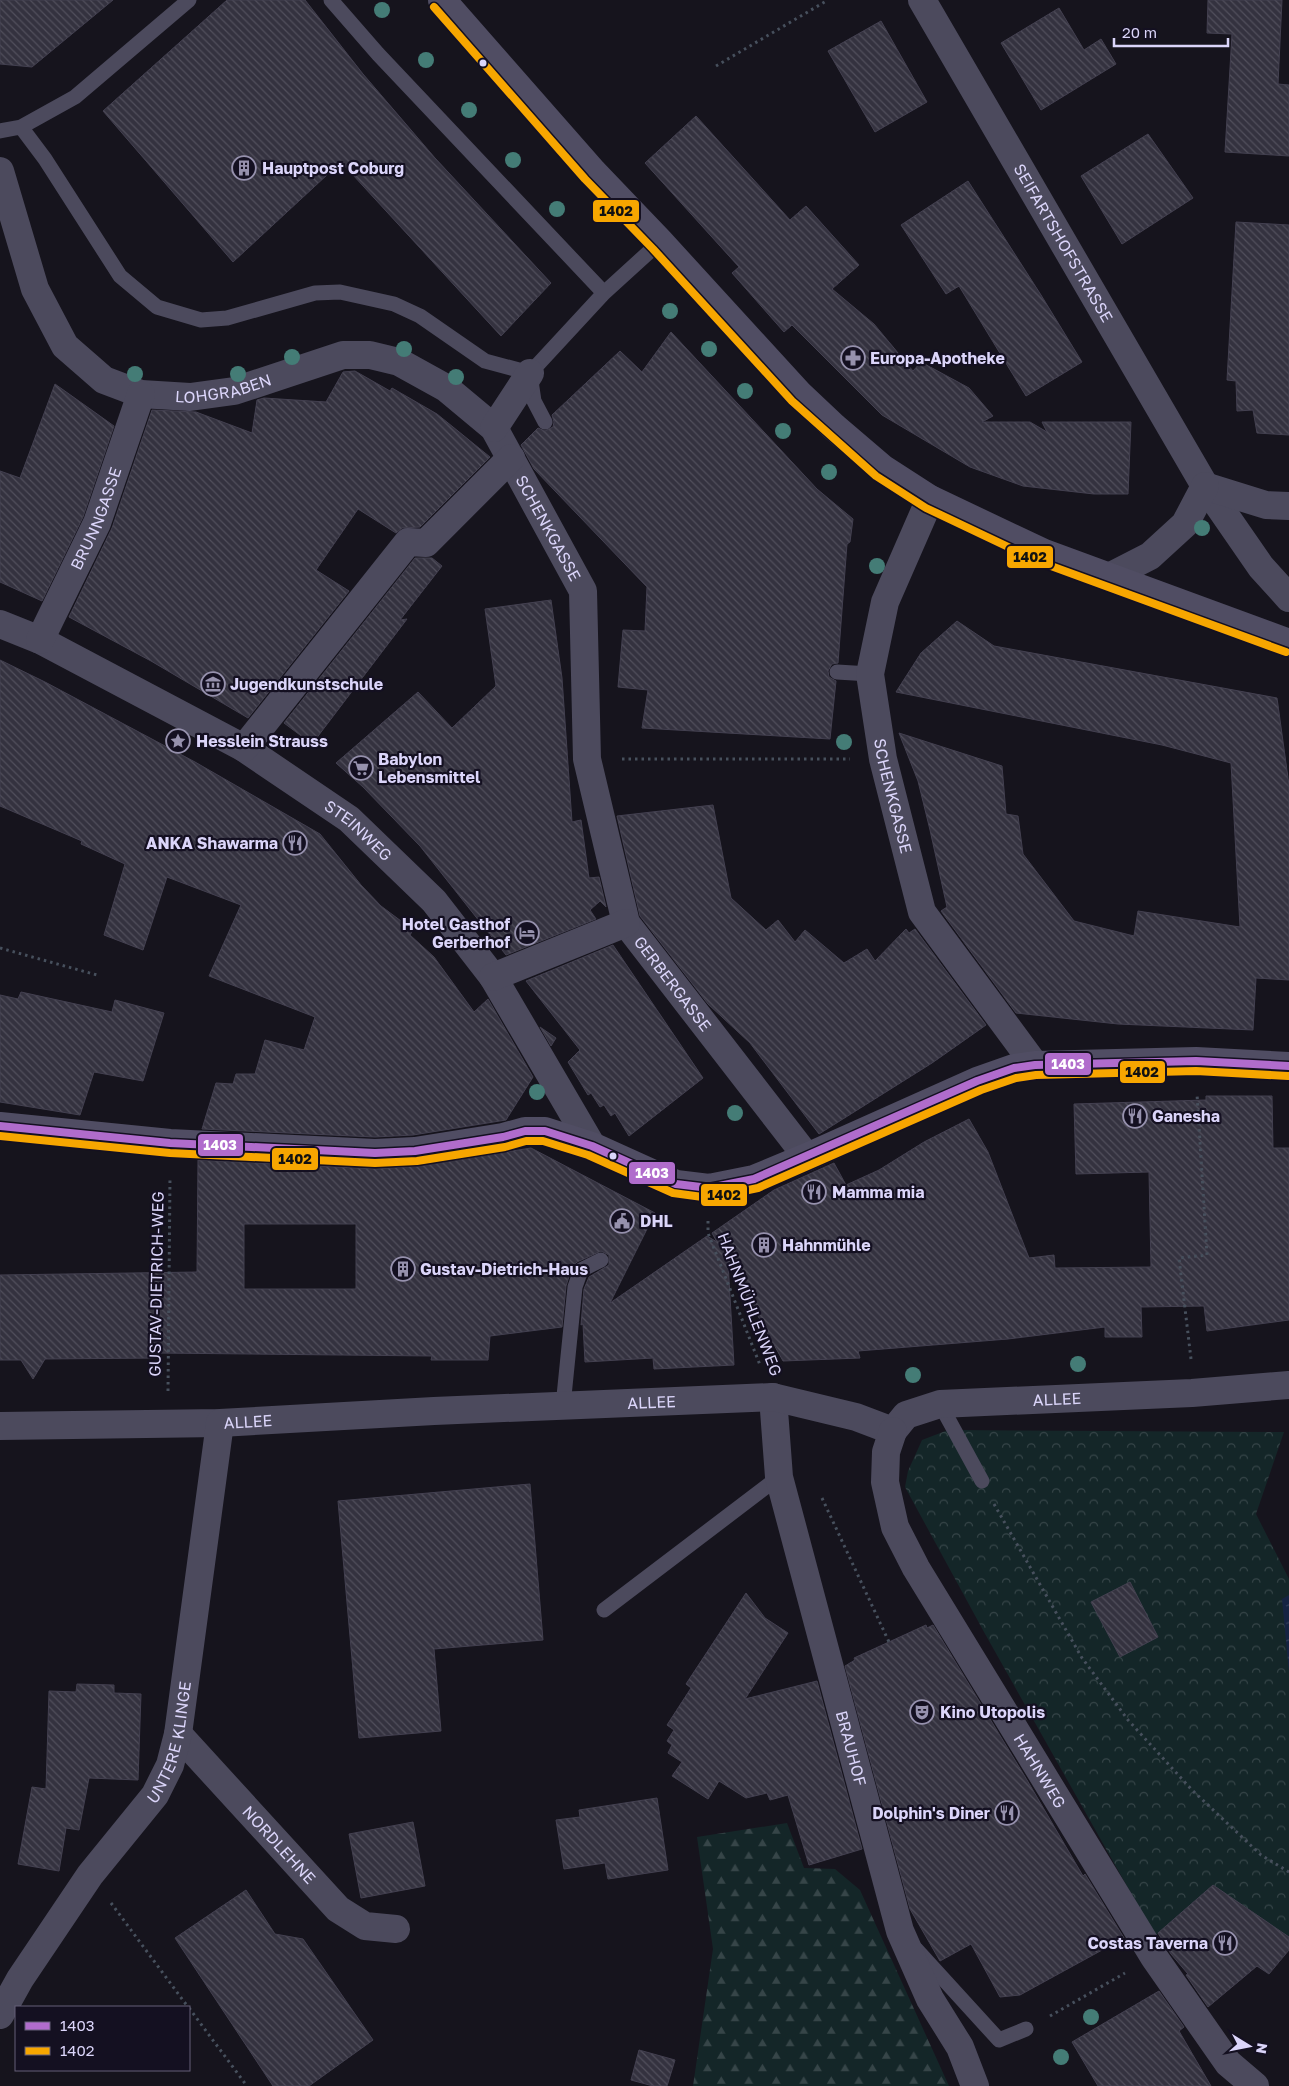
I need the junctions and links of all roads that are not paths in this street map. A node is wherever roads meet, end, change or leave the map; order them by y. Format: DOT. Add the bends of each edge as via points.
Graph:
graph roads {
  1 [pos="189,0"];
  2 [pos="331,0"];
  3 [pos="442,0"];
  4 [pos="922,0"];
  5 [pos="21,126"];
  6 [pos="0,130"];
  7 [pos="0,171"];
  8 [pos="660,242"];
  9 [pos="604,293"];
  10 [pos="530,373"];
  11 [pos="141,394"];
  12 [pos="545,422"];
  13 [pos="494,428"];
  14 [pos="511,458"];
  15 [pos="1205,486"];
  16 [pos="930,499"];
  17 [pos="1289,506"];
  18 [pos="1108,577"];
  19 [pos="1289,598"];
  20 [pos="0,624"];
  21 [pos="40,640"];
  22 [pos="1289,643"];
  23 [pos="837,672"];
  24 [pos="870,674"];
  25 [pos="244,748"];
  26 [pos="626,923"];
  27 [pos="493,978"];
  28 [pos="1035,1065"];
  29 [pos="1289,1066"];
  30 [pos="0,1126"];
  31 [pos="592,1146"];
  32 [pos="807,1157"];
  33 [pos="601,1260"];
  34 [pos="1289,1386"];
  35 [pos="773,1397"];
  36 [pos="940,1404"];
  37 [pos="563,1406"];
  38 [pos="220,1423"];
  39 [pos="0,1426"];
  40 [pos="893,1431"];
  41 [pos="779,1477"];
  42 [pos="982,1481"];
  43 [pos="604,1610"];
  44 [pos="178,1734"];
  45 [pos="396,1929"];
  46 [pos="900,1931"];
  47 [pos="0,2015"];
  48 [pos="1026,2029"];
  49 [pos="975,2086"];
  50 [pos="1254,2086"];
  1 -- 5 [label="lane" via="75,97"];
  2 -- 9 [label="lane"];
  3 -- 8 [label="street" via="593,172"];
  4 -- 15 [label="street, SEIFARTSHOFSTRASSE"];
  5 -- 6 [label="lane"];
  5 -- 10 [label="lane" via="120,276 157,307 210,320 315,293 340,292 394,304 420,316 485,361"];
  7 -- 11 [label="street, LOHGRABEN" via="35,289 65,346 104,380"];
  8 -- 9 [label="lane"];
  8 -- 16 [label="street" via="799,394 882,468"];
  9 -- 10 [label="lane"];
  10 -- 12 [label="lane" via="534,401"];
  10 -- 13 [label="street"];
  11 -- 13 [label="street, LOHGRABEN" via="190,397 234,391 343,355 370,355 399,362 446,388"];
  11 -- 21 [label="street, BRUNNGASSE" via="97,523"];
  13 -- 14 [label="street, SCHENKGASSE"];
  14 -- 25 [label="street, SCHENKGASSE" via="426,543 408,542"];
  14 -- 26 [label="street, SCHENKGASSE" via="583,591 587,759"];
  15 -- 17 [label="street" via="1266,505"];
  15 -- 18 [label="street" via="1185,524 1150,556"];
  15 -- 19 [label="street, SEIFARTSHOFSTRASSE" via="1261,567"];
  16 -- 18 [label="street" via="1044,553"];
  16 -- 24 [label="street, SCHENKGASSE" via="885,602"];
  18 -- 22 [label="street"];
  20 -- 21 [label="street, STEINWEG"];
  21 -- 25 [label="street, STEINWEG"];
  23 -- 24 [label="lane"];
  24 -- 28 [label="street, SCHENKGASSE" via="884,759 922,912"];
  25 -- 27 [label="street, STEINWEG" via="349,819 434,901"];
  26 -- 27 [label="street, GERBERGASSE"];
  26 -- 32 [label="street, GERBERGASSE"];
  27 -- 31 [label="street, STEINWEG"];
  28 -- 29 [label="street" via="1196,1061"];
  28 -- 32 [label="street" via="978,1080"];
  30 -- 31 [label="street" via="170,1143 375,1153 415,1151 544,1131"];
  31 -- 32 [label="street" via="676,1184 709,1188 754,1179"];
  33 -- 37 [label="lane" via="581,1270 575,1287"];
  34 -- 36 [label="street, ALLEE"];
  35 -- 37 [label="street, ALLEE"];
  35 -- 40 [label="street, ALLEE" via="856,1417"];
  35 -- 41 [label="street, BRAUHOF"];
  36 -- 40 [label="street, ALLEE" via="906,1414"];
  36 -- 42 [label="lane"];
  37 -- 38 [label="street, ALLEE"];
  38 -- 39 [label="street, ALLEE"];
  38 -- 44 [label="street, UNTERE KLINGE"];
  40 -- 50 [label="street, HAHNWEG" via="886,1452 885,1482 895,1526 916,1568 1154,1957 1228,2063"];
  41 -- 43 [label="lane"];
  41 -- 46 [label="street, BRAUHOF"];
  44 -- 45 [label="street, NORDLEHNE" via="338,1909 365,1926"];
  44 -- 47 [label="street, UNTERE KLINGE" via="170,1765 156,1795 90,1875 20,1979"];
  46 -- 48 [label="lane" via="999,2040"];
  46 -- 49 [label="street, BRAUHOF" via="930,1999 960,2047"];
}
